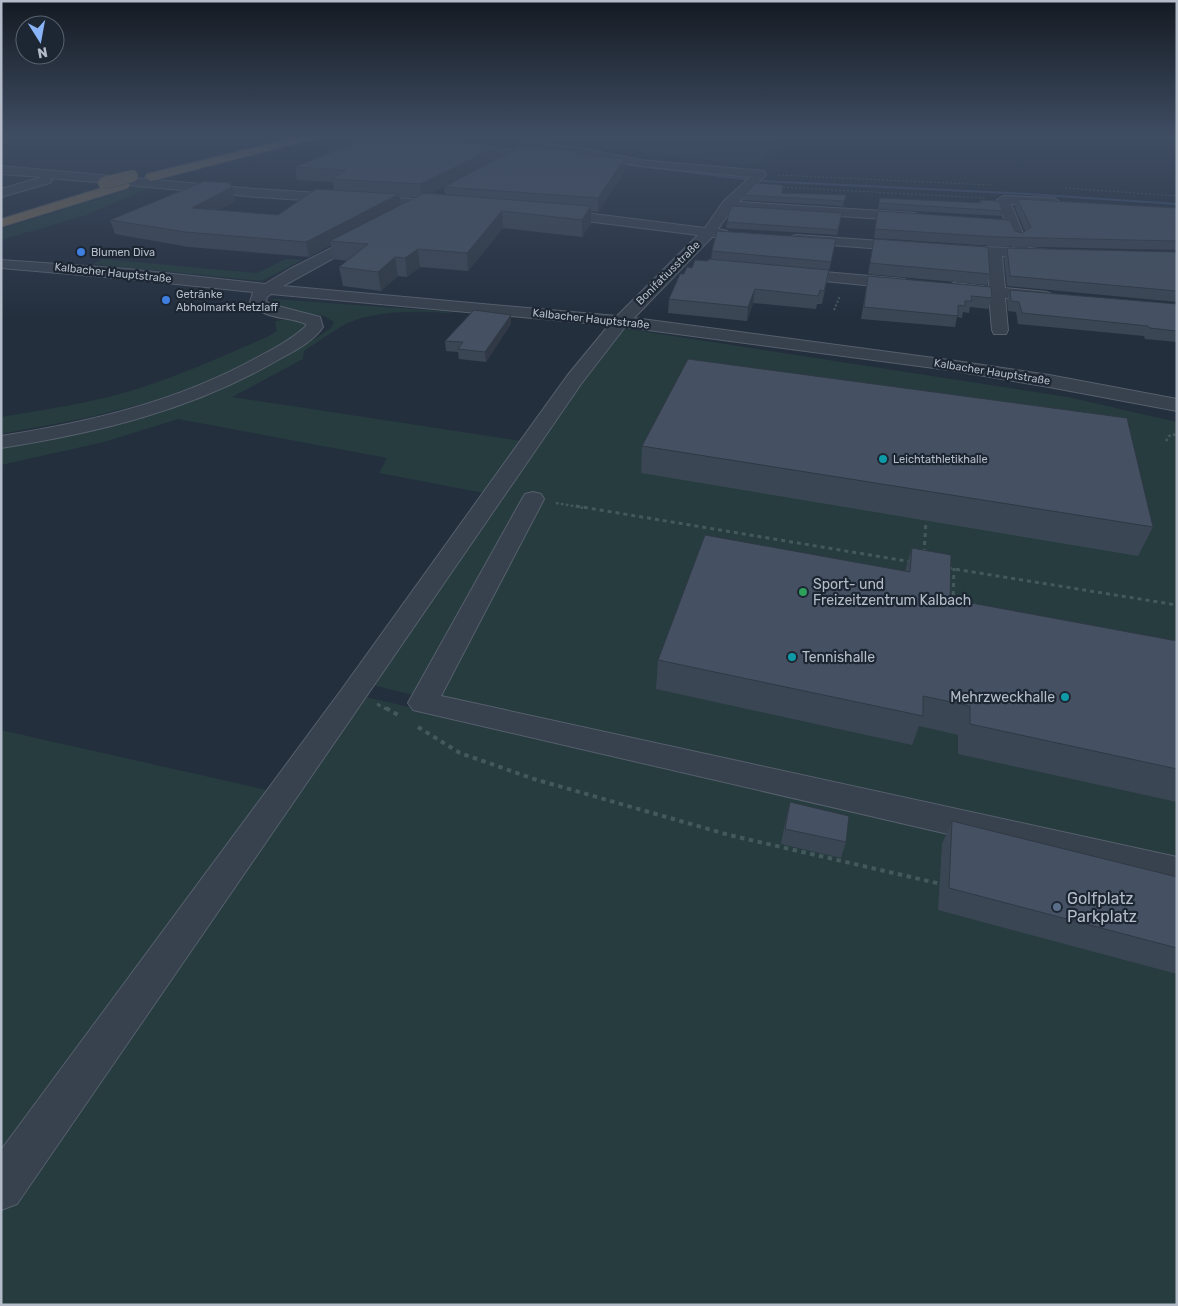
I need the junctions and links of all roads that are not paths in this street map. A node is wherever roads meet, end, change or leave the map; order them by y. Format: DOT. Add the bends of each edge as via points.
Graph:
graph roads {
  1 [pos="61,196"];
  2 [pos="80,196"];
  3 [pos="330,196"];
  4 [pos="438,196"];
  5 [pos="738,196"];
  6 [pos="1072,203"];
  7 [pos="423,204"];
  8 [pos="728,205"];
  9 [pos="452,206"];
  10 [pos="539,212"];
  11 [pos="1,214"];
  12 [pos="403,215"];
  13 [pos="927,218"];
  14 [pos="1,222"];
  15 [pos="994,222"];
  16 [pos="1014,223"];
  17 [pos="378,228"];
  18 [pos="708,233"];
  19 [pos="738,235"];
  20 [pos="787,238"];
  21 [pos="921,248"];
  22 [pos="939,249"];
  23 [pos="994,252"];
  24 [pos="1024,253"];
  25 [pos="1062,254"];
  26 [pos="677,263"];
  27 [pos="1,264"];
  28 [pos="696,265"];
  29 [pos="772,272"];
  30 [pos="918,286"];
  31 [pos="938,287"];
  32 [pos="266,290"];
  33 [pos="998,292"];
  34 [pos="1058,298"];
  35 [pos="621,321"];
  36 [pos="1000,330"];
  37 [pos="1135,397"];
  38 [pos="1177,405"];
  39 [pos="1177,416"];
  40 [pos="1,442"];
  41 [pos="532,499"];
  42 [pos="1177,872"];
  43 [pos="1,1188"];
  1 -- 11 [label="highway, bridge"];
  2 -- 14 [label="highway"];
  3 -- 7 [label="street"];
  4 -- 7 [label="street"];
  5 -- 8 [label="street, Bonifatiusstraße"];
  6 -- 16 [label="street" via="1003,200"];
  7 -- 9 [label="street"];
  7 -- 12 [label="street"];
  8 -- 13 [label="street"];
  8 -- 18 [label="street, Bonifatiusstraße"];
  10 -- 18 [label="street"];
  15 -- 16 [label="street"];
  16 -- 24 [label="street"];
  17 -- 32 [label="street"];
  18 -- 19 [label="street"];
  18 -- 26 [label="street, Bonifatiusstraße"];
  20 -- 21 [label="street"];
  22 -- 23 [label="street"];
  23 -- 24 [label="street"];
  23 -- 33 [label="street"];
  24 -- 25 [label="street"];
  26 -- 28 [label="street"];
  26 -- 35 [label="street, Bonifatiusstraße"];
  27 -- 32 [label="street, Kalbacher Hauptstraße"];
  29 -- 30 [label="street"];
  31 -- 33 [label="street"];
  32 -- 35 [label="street, Kalbacher Hauptstraße"];
  32 -- 40 [label="street" via="258,302 265,309 281,315 308,318 314,321 315,326 308,334 259,365 156,407 95,424"];
  33 -- 34 [label="street"];
  33 -- 36 [label="street"];
  35 -- 37 [label="street, Kalbacher Hauptstraße" via="949,365"];
  35 -- 43 [label="street, Bonifatiusstraße" via="574,380"];
  37 -- 38 [label="street, Kalbacher Hauptstraße"];
  37 -- 39 [label="street"];
  41 -- 42 [label="street" via="423,702"];
}
